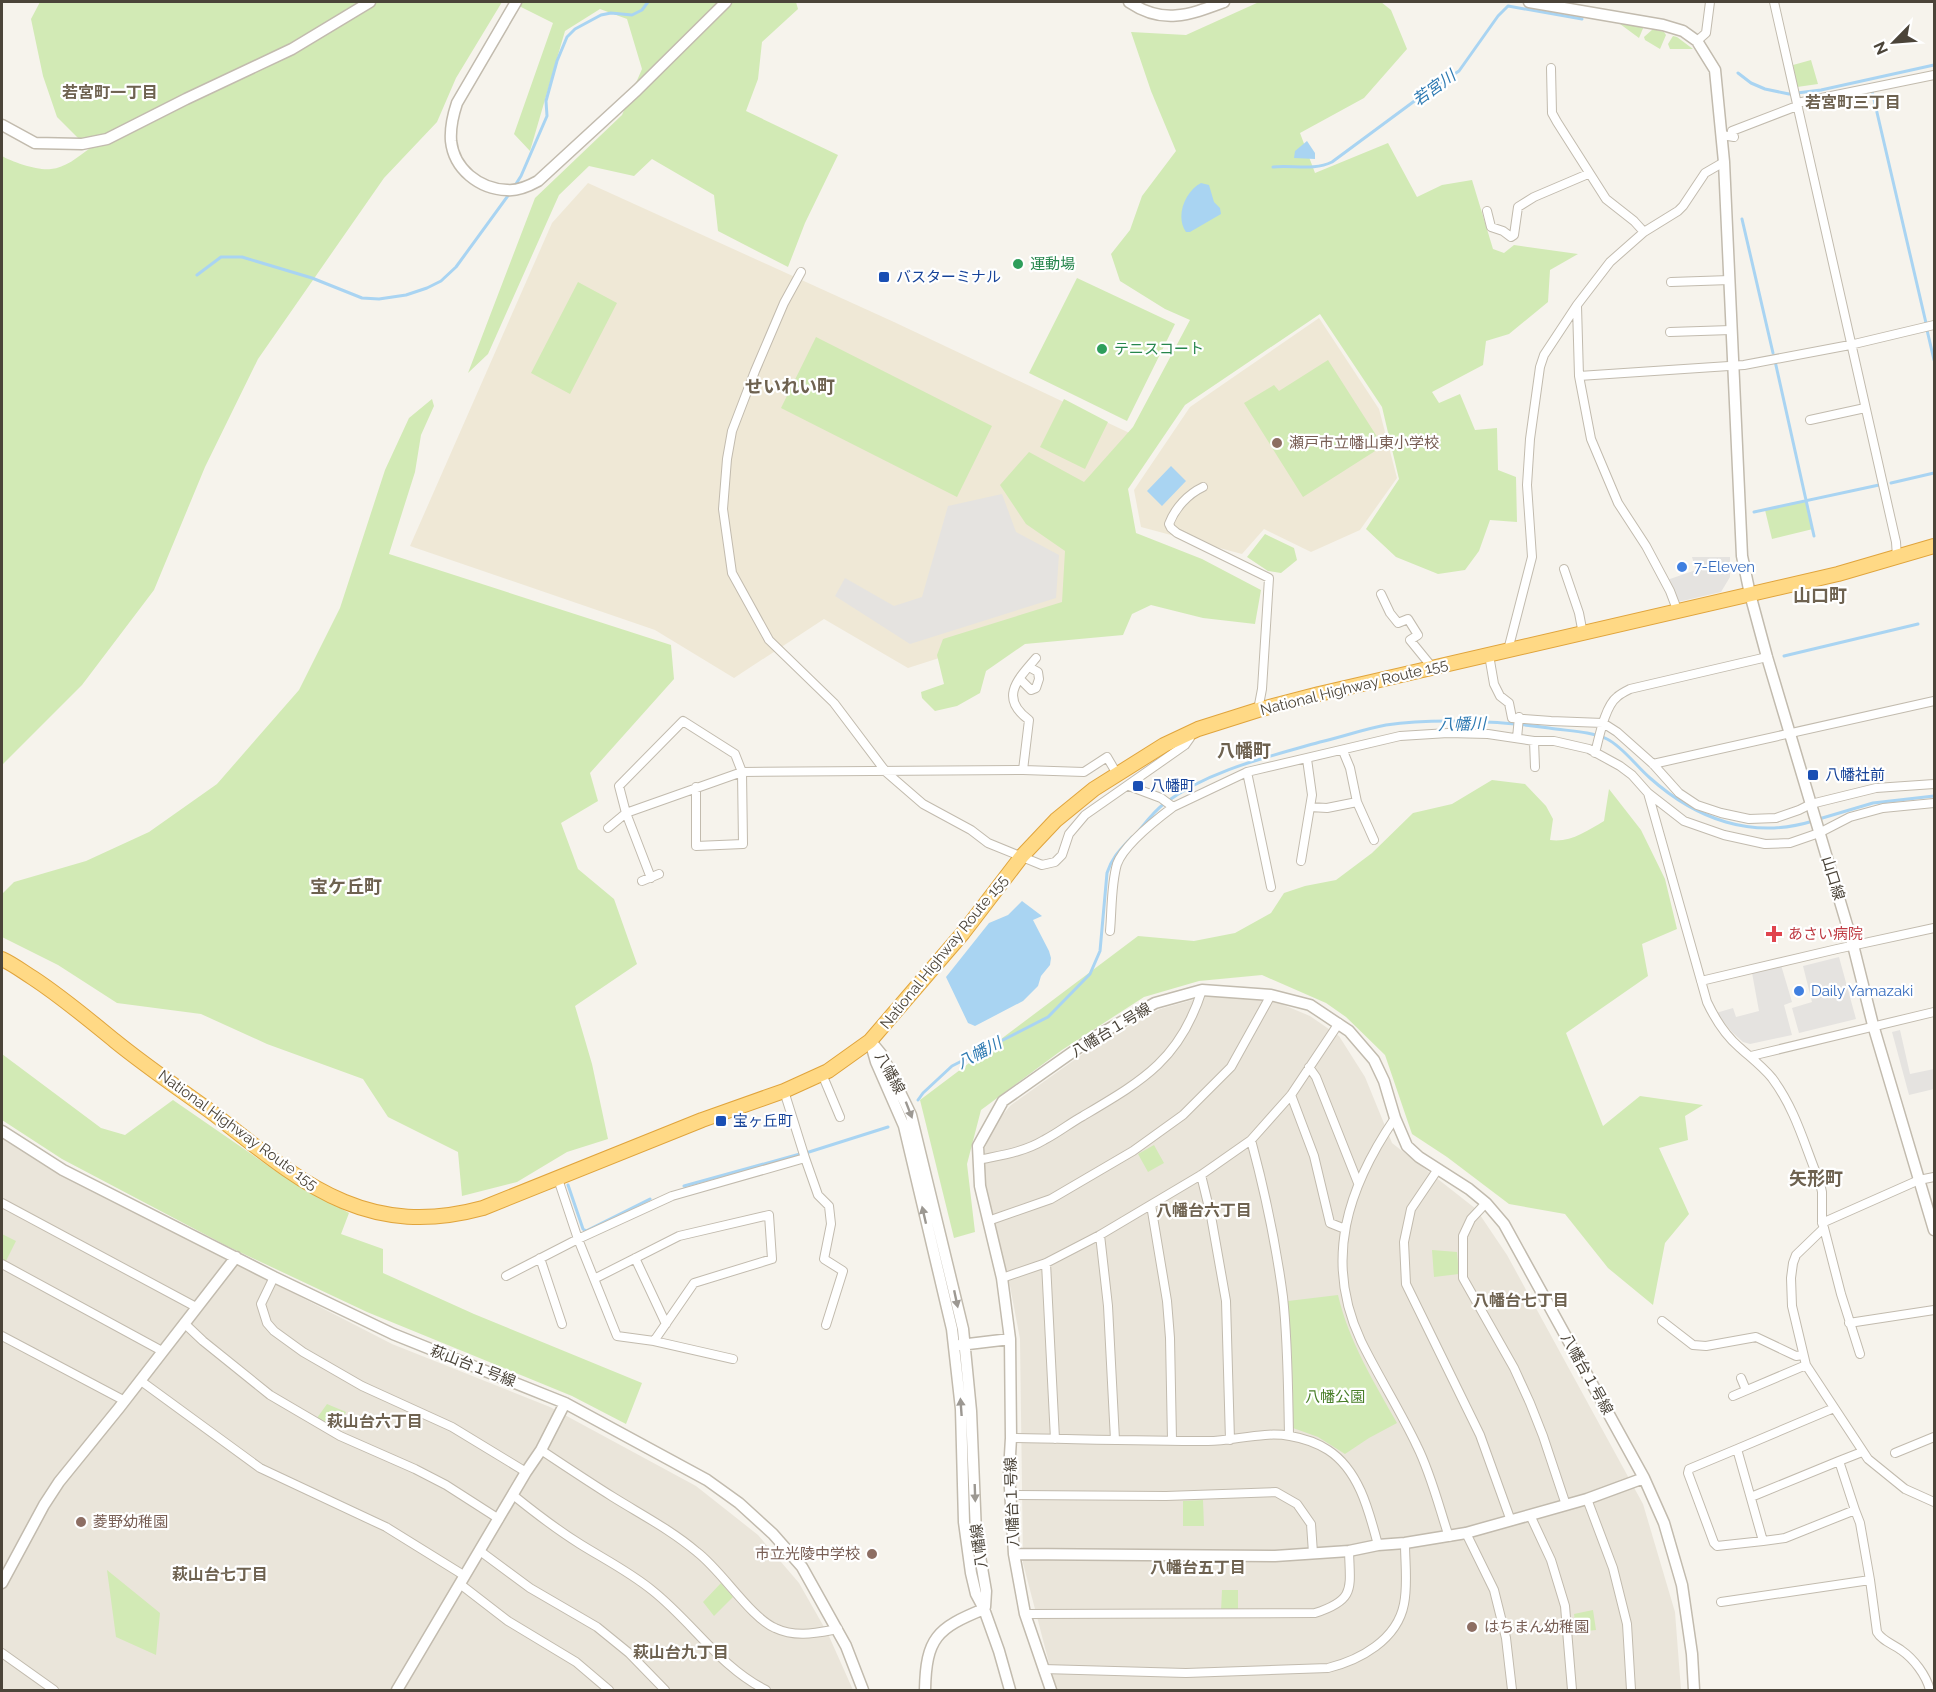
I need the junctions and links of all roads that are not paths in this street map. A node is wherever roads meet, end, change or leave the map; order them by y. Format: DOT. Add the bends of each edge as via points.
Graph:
graph roads {
  1 [pos="370,2"];
  2 [pos="516,2"];
  3 [pos="726,2"];
  4 [pos="1129,2"];
  5 [pos="1224,2"];
  6 [pos="1529,2"];
  7 [pos="1710,2"];
  8 [pos="1774,2"];
  9 [pos="1697,41"];
  10 [pos="1551,68"];
  11 [pos="1935,75"];
  12 [pos="1796,99"];
  13 [pos="2,125"];
  14 [pos="1722,135"];
  15 [pos="1724,162"];
  16 [pos="1588,174"];
  17 [pos="1487,211"];
  18 [pos="1644,231"];
  19 [pos="801,272"];
  20 [pos="1730,280"];
  21 [pos="1671,282"];
  22 [pos="1577,305"];
  23 [pos="1935,325"];
  24 [pos="1731,330"];
  25 [pos="1670,332"];
  26 [pos="1850,345"];
  27 [pos="1732,365"];
  28 [pos="1579,376"];
  29 [pos="1865,408"];
  30 [pos="1810,420"];
  31 [pos="1203,487"];
  32 [pos="1935,546"];
  33 [pos="1897,557"];
  34 [pos="1564,569"];
  35 [pos="1381,594"];
  36 [pos="1750,594"];
  37 [pos="1678,612"];
  38 [pos="1583,634"];
  39 [pos="1508,650"];
  40 [pos="1489,655"];
  41 [pos="1767,657"];
  42 [pos="1036,658"];
  43 [pos="1029,667"];
  44 [pos="1432,667"];
  45 [pos="1020,679"];
  46 [pos="1935,701"];
  47 [pos="1258,710"];
  48 [pos="1519,719"];
  49 [pos="1602,727"];
  50 [pos="1189,733"];
  51 [pos="1790,734"];
  52 [pos="1518,736"];
  53 [pos="1534,741"];
  54 [pos="1596,748"];
  55 [pos="1343,750"];
  56 [pos="1307,759"];
  57 [pos="1653,764"];
  58 [pos="1535,768"];
  59 [pos="1023,770"];
  60 [pos="742,772"];
  61 [pos="886,772"];
  62 [pos="1247,772"];
  63 [pos="1118,774"];
  64 [pos="1935,784"];
  65 [pos="1129,786"];
  66 [pos="696,787"];
  67 [pos="1648,793"];
  68 [pos="1357,802"];
  69 [pos="1935,803"];
  70 [pos="1172,805"];
  71 [pos="1310,807"];
  72 [pos="1812,808"];
  73 [pos="626,813"];
  74 [pos="608,828"];
  75 [pos="1818,830"];
  76 [pos="1374,840"];
  77 [pos="1022,856"];
  78 [pos="1301,861"];
  79 [pos="642,881"];
  80 [pos="1271,887"];
  81 [pos="1935,928"];
  82 [pos="1110,931"];
  83 [pos="1853,945"];
  84 [pos="2,959"];
  85 [pos="1701,981"];
  86 [pos="1202,990"];
  87 [pos="1271,995"];
  88 [pos="1935,1012"];
  89 [pos="1338,1023"];
  90 [pos="1873,1025"];
  91 [pos="870,1041"];
  92 [pos="1751,1056"];
  93 [pos="1310,1067"];
  94 [pos="822,1074"];
  95 [pos="784,1091"];
  96 [pos="1290,1095"];
  97 [pos="840,1117"];
  98 [pos="1395,1118"];
  99 [pos="2,1131"];
  100 [pos="1251,1140"];
  101 [pos="805,1158"];
  102 [pos="979,1160"];
  103 [pos="1437,1169"];
  104 [pos="1201,1175"];
  105 [pos="1935,1177"];
  106 [pos="558,1179"];
  107 [pos="1919,1180"];
  108 [pos="1358,1183"];
  109 [pos="2,1203"];
  110 [pos="1486,1203"];
  111 [pos="1151,1205"];
  112 [pos="988,1221"];
  113 [pos="1822,1226"];
  114 [pos="1345,1228"];
  115 [pos="1935,1230"];
  116 [pos="1100,1235"];
  117 [pos="578,1239"];
  118 [pos="236,1257"];
  119 [pos="540,1258"];
  120 [pos="635,1258"];
  121 [pos="1046,1263"];
  122 [pos="2,1264"];
  123 [pos="274,1276"];
  124 [pos="506,1276"];
  125 [pos="1002,1278"];
  126 [pos="594,1279"];
  127 [pos="196,1307"];
  128 [pos="1935,1310"];
  129 [pos="1662,1321"];
  130 [pos="184,1323"];
  131 [pos="1850,1323"];
  132 [pos="562,1324"];
  133 [pos="666,1324"];
  134 [pos="826,1325"];
  135 [pos="2,1336"];
  136 [pos="1010,1339"];
  137 [pos="654,1341"];
  138 [pos="960,1345"];
  139 [pos="162,1351"];
  140 [pos="1860,1354"];
  141 [pos="1803,1355"];
  142 [pos="733,1359"];
  143 [pos="1806,1365"];
  144 [pos="1741,1378"];
  145 [pos="141,1381"];
  146 [pos="1746,1390"];
  147 [pos="1733,1396"];
  148 [pos="125,1401"];
  149 [pos="565,1403"];
  150 [pos="1834,1408"];
  151 [pos="1289,1435"];
  152 [pos="1935,1437"];
  153 [pos="1011,1438"];
  154 [pos="1055,1439"];
  155 [pos="1115,1440"];
  156 [pos="1172,1440"];
  157 [pos="1230,1440"];
  158 [pos="1737,1449"];
  159 [pos="541,1450"];
  160 [pos="1862,1452"];
  161 [pos="1895,1453"];
  162 [pos="1839,1461"];
  163 [pos="526,1472"];
  164 [pos="1644,1478"];
  165 [pos="513,1495"];
  166 [pos="1010,1495"];
  167 [pos="1751,1497"];
  168 [pos="1587,1499"];
  169 [pos="1932,1499"];
  170 [pos="1566,1505"];
  171 [pos="1856,1510"];
  172 [pos="1530,1515"];
  173 [pos="499,1519"];
  174 [pos="1511,1521"];
  175 [pos="1466,1533"];
  176 [pos="1449,1537"];
  177 [pos="1764,1541"];
  178 [pos="1406,1543"];
  179 [pos="1378,1545"];
  180 [pos="480,1551"];
  181 [pos="1349,1551"];
  182 [pos="1313,1553"];
  183 [pos="1014,1554"];
  184 [pos="462,1580"];
  185 [pos="1870,1580"];
  186 [pos="2,1583"];
  187 [pos="1721,1602"];
  188 [pos="984,1609"];
  189 [pos="1025,1614"];
  190 [pos="838,1629"];
  191 [pos="2,1653"];
  192 [pos="1043,1669"];
  193 [pos="54,1690"];
  194 [pos="397,1690"];
  195 [pos="609,1690"];
  196 [pos="665,1690"];
  197 [pos="766,1690"];
  198 [pos="863,1690"];
  199 [pos="925,1690"];
  200 [pos="1010,1690"];
  201 [pos="1051,1690"];
  202 [pos="1512,1690"];
  203 [pos="1572,1690"];
  204 [pos="1631,1690"];
  205 [pos="1694,1690"];
  206 [pos="1929,1690"];
  1 -- 13 [label="street" via="292,49 107,139 82,144 35,143"];
  2 -- 3 [label="street" via="457,103 451,141 467,173 482,186 508,191 538,181"];
  4 -- 5 [label="street" via="1164,16 1191,15"];
  6 -- 9 [label="street" via="1662,25 1683,31"];
  7 -- 9 [label="street" via="1706,33"];
  8 -- 12 [label="street"];
  9 -- 14 [label="street, 山口線" via="1715,70"];
  10 -- 16 [label="street" via="1552,113"];
  11 -- 12 [label="street"];
  12 -- 14 [label="street" via="1732,131 1734,137"];
  12 -- 26 [label="street"];
  14 -- 15 [label="street, 山口線"];
  15 -- 18 [label="street" via="1705,173 1678,211"];
  15 -- 20 [label="street, 山口線"];
  16 -- 17 [label="street" via="1518,207 1511,237 1491,227"];
  16 -- 18 [label="street" via="1606,199"];
  18 -- 22 [label="street" via="1610,262"];
  19 -- 61 [label="street" via="784,303 732,430 723,509 732,573 769,640 834,703"];
  20 -- 21 [label="street"];
  20 -- 24 [label="street, 山口線"];
  22 -- 28 [label="street"];
  22 -- 39 [label="street" via="1544,354 1540,367 1527,485 1532,557"];
  23 -- 26 [label="street"];
  24 -- 25 [label="street"];
  24 -- 27 [label="street, 山口線"];
  26 -- 27 [label="street"];
  26 -- 29 [label="street"];
  27 -- 28 [label="street"];
  27 -- 36 [label="street, 山口線" via="1742,556"];
  28 -- 37 [label="street" via="1590,439 1618,503 1646,546"];
  29 -- 30 [label="street"];
  29 -- 33 [label="street"];
  31 -- 47 [label="street" via="1192,493 1172,516 1171,528 1269,578"];
  32 -- 33 [label="highway, National Highway Route 155"];
  33 -- 36 [label="highway, National Highway Route 155"];
  34 -- 38 [label="street"];
  35 -- 44 [label="street" via="1398,623 1408,620 1419,635 1410,640"];
  36 -- 37 [label="highway, National Highway Route 155"];
  36 -- 41 [label="street, 山口線"];
  37 -- 38 [label="highway, National Highway Route 155"];
  38 -- 39 [label="highway, National Highway Route 155"];
  39 -- 40 [label="highway, National Highway Route 155"];
  40 -- 44 [label="highway, National Highway Route 155"];
  40 -- 48 [label="street" via="1494,684 1509,703 1512,718"];
  41 -- 49 [label="street" via="1630,689 1616,697"];
  41 -- 51 [label="street, 山口線"];
  42 -- 43 [label="street"];
  43 -- 45 [label="street"];
  43 -- 45 [label="street" via="1038,672 1036,688 1030,690"];
  44 -- 47 [label="highway, National Highway Route 155"];
  45 -- 59 [label="street" via="1013,702 1029,720"];
  46 -- 51 [label="street"];
  47 -- 50 [label="highway, National Highway Route 155"];
  48 -- 49 [label="street"];
  48 -- 52 [label="street"];
  49 -- 54 [label="street"];
  49 -- 57 [label="street" via="1617,732"];
  50 -- 63 [label="highway, National Highway Route 155"];
  50 -- 65 [label="street" via="1185,746"];
  51 -- 57 [label="street"];
  51 -- 72 [label="street, 山口線"];
  52 -- 53 [label="street"];
  52 -- 55 [label="street" via="1400,736"];
  53 -- 54 [label="street"];
  53 -- 58 [label="street"];
  54 -- 67 [label="street" via="1632,775"];
  55 -- 56 [label="street"];
  55 -- 68 [label="street"];
  56 -- 62 [label="street"];
  56 -- 71 [label="street"];
  57 -- 72 [label="street" via="1678,793 1721,813 1749,819 1776,818"];
  59 -- 61 [label="street"];
  59 -- 63 [label="street" via="1084,772 1107,757"];
  60 -- 61 [label="street"];
  60 -- 66 [label="street"];
  60 -- 66 [label="street" via="743,844 696,846"];
  60 -- 73 [label="street" via="735,754 683,721 619,786"];
  61 -- 77 [label="street" via="923,804 988,843"];
  62 -- 70 [label="street"];
  62 -- 80 [label="street"];
  63 -- 77 [label="highway, National Highway Route 155" via="1056,820"];
  64 -- 72 [label="street" via="1876,788"];
  65 -- 70 [label="street"];
  65 -- 77 [label="street" via="1085,815 1054,862 1042,865"];
  66 -- 73 [label="street"];
  67 -- 75 [label="street" via="1684,821 1765,844 1790,843"];
  67 -- 85 [label="street"];
  68 -- 71 [label="street"];
  68 -- 76 [label="street"];
  69 -- 75 [label="street" via="1872,811"];
  70 -- 82 [label="street" via="1121,856 1114,883"];
  71 -- 78 [label="street"];
  72 -- 75 [label="street, 山口線"];
  73 -- 74 [label="street"];
  73 -- 79 [label="street" via="655,876"];
  75 -- 83 [label="street, 山口線"];
  77 -- 91 [label="highway, National Highway Route 155" via="963,933"];
  81 -- 83 [label="street"];
  83 -- 85 [label="street"];
  83 -- 90 [label="street, 山口線"];
  84 -- 106 [label="highway, National Highway Route 155" via="65,1000 283,1166 363,1210 414,1218 464,1213"];
  85 -- 92 [label="street" via="1707,1002 1726,1035"];
  86 -- 87 [label="street, 八幡台１号線"];
  86 -- 102 [label="street" via="1187,1027 1152,1072 1043,1141"];
  86 -- 102 [label="street, 八幡台１号線" via="1155,1004 1091,1039 1003,1101 978,1146"];
  87 -- 89 [label="street, 八幡台１号線" via="1310,1005"];
  87 -- 112 [label="street" via="1231,1067 1183,1115 1133,1151 1051,1199"];
  88 -- 90 [label="street"];
  89 -- 93 [label="street"];
  89 -- 98 [label="street, 八幡台１号線" via="1374,1060"];
  90 -- 92 [label="street"];
  90 -- 107 [label="street, 山口線"];
  91 -- 94 [label="highway, National Highway Route 155"];
  91 -- 138 [label="street, 八幡線" via="882,1054 911,1115 946,1258"];
  92 -- 113 [label="street" via="1785,1097 1800,1129 1822,1192"];
  93 -- 96 [label="street"];
  93 -- 108 [label="street"];
  94 -- 95 [label="highway, National Highway Route 155"];
  94 -- 97 [label="street"];
  95 -- 101 [label="street"];
  95 -- 106 [label="highway, National Highway Route 155"];
  96 -- 100 [label="street"];
  96 -- 114 [label="street" via="1314,1156 1330,1223"];
  98 -- 103 [label="street, 八幡台１号線" via="1407,1146"];
  98 -- 108 [label="street"];
  99 -- 118 [label="street, 萩山台１号線" via="63,1170"];
  100 -- 104 [label="street"];
  100 -- 151 [label="street" via="1270,1218 1283,1300"];
  101 -- 117 [label="street" via="672,1196"];
  101 -- 134 [label="street" via="818,1195 829,1206 831,1224 824,1259 843,1271"];
  102 -- 112 [label="street, 八幡台１号線"];
  103 -- 110 [label="street, 八幡台１号線"];
  103 -- 174 [label="street" via="1411,1209 1404,1242 1407,1284 1480,1435"];
  104 -- 111 [label="street"];
  104 -- 157 [label="street" via="1226,1301"];
  105 -- 107 [label="street"];
  106 -- 117 [label="street"];
  107 -- 113 [label="street"];
  107 -- 115 [label="street, 山口線"];
  108 -- 114 [label="street"];
  109 -- 127 [label="street"];
  110 -- 164 [label="street, 八幡台１号線" via="1518,1247"];
  110 -- 170 [label="street" via="1462,1236 1463,1278 1530,1403"];
  111 -- 116 [label="street"];
  111 -- 156 [label="street" via="1167,1301"];
  112 -- 125 [label="street, 八幡台１号線"];
  113 -- 131 [label="street"];
  113 -- 141 [label="street" via="1793,1263 1792,1306"];
  114 -- 176 [label="street" via="1343,1271 1352,1317 1419,1449"];
  116 -- 121 [label="street"];
  116 -- 155 [label="street"];
  117 -- 119 [label="street"];
  117 -- 126 [label="street"];
  118 -- 123 [label="street, 萩山台１号線"];
  118 -- 127 [label="street"];
  119 -- 124 [label="street"];
  119 -- 132 [label="street"];
  120 -- 126 [label="street"];
  120 -- 133 [label="street"];
  120 -- 133 [label="street" via="680,1236 769,1215 772,1259 694,1283"];
  121 -- 125 [label="street"];
  121 -- 154 [label="street"];
  122 -- 139 [label="street"];
  123 -- 149 [label="street, 萩山台１号線" via="393,1334"];
  123 -- 163 [label="street" via="261,1304 267,1323 284,1339 362,1386 452,1426"];
  125 -- 136 [label="street, 八幡台１号線"];
  126 -- 137 [label="street" via="617,1336"];
  127 -- 130 [label="street"];
  128 -- 131 [label="street"];
  129 -- 141 [label="street" via="1694,1345 1756,1337 1796,1356"];
  130 -- 139 [label="street"];
  130 -- 173 [label="street" via="270,1395 340,1436 446,1485"];
  131 -- 140 [label="street"];
  133 -- 137 [label="street"];
  135 -- 148 [label="street"];
  136 -- 138 [label="street"];
  136 -- 153 [label="street, 八幡台１号線"];
  137 -- 142 [label="street"];
  138 -- 188 [label="street, 八幡線" via="971,1412 976,1533 986,1592"];
  139 -- 145 [label="street"];
  141 -- 143 [label="street"];
  143 -- 146 [label="street"];
  143 -- 150 [label="street"];
  144 -- 146 [label="street"];
  145 -- 148 [label="street"];
  145 -- 184 [label="street" via="260,1468 386,1527"];
  146 -- 147 [label="street"];
  148 -- 186 [label="street" via="44,1505"];
  149 -- 159 [label="street"];
  149 -- 190 [label="street, 萩山台１号線" via="707,1480 739,1503 774,1534 802,1567"];
  150 -- 158 [label="street"];
  150 -- 160 [label="street"];
  151 -- 157 [label="street"];
  151 -- 179 [label="street" via="1321,1446 1342,1461 1356,1480"];
  152 -- 161 [label="street"];
  153 -- 154 [label="street"];
  153 -- 166 [label="street, 八幡台１号線"];
  154 -- 155 [label="street"];
  155 -- 156 [label="street"];
  156 -- 157 [label="street"];
  158 -- 167 [label="street"];
  158 -- 177 [label="street" via="1689,1469 1688,1473 1717,1546"];
  159 -- 163 [label="street"];
  159 -- 190 [label="street" via="699,1553 751,1609 775,1628 803,1635"];
  160 -- 162 [label="street"];
  160 -- 169 [label="street" via="1890,1479"];
  162 -- 167 [label="street"];
  162 -- 171 [label="street"];
  163 -- 165 [label="street"];
  164 -- 168 [label="street"];
  164 -- 205 [label="street, 八幡台１号線" via="1664,1523 1682,1585"];
  165 -- 173 [label="street"];
  165 -- 197 [label="street" via="643,1583 677,1611 730,1666"];
  166 -- 182 [label="street" via="1276,1492 1298,1504 1311,1524"];
  166 -- 183 [label="street, 八幡台１号線"];
  167 -- 177 [label="street"];
  168 -- 170 [label="street"];
  168 -- 204 [label="street" via="1613,1568 1627,1624"];
  170 -- 172 [label="street"];
  171 -- 177 [label="street" via="1785,1538"];
  171 -- 185 [label="street"];
  172 -- 174 [label="street"];
  172 -- 203 [label="street" via="1551,1560 1565,1606"];
  173 -- 180 [label="street"];
  174 -- 175 [label="street"];
  175 -- 176 [label="street"];
  175 -- 202 [label="street" via="1494,1590 1506,1638"];
  176 -- 178 [label="street"];
  178 -- 179 [label="street"];
  178 -- 192 [label="street" via="1405,1602 1401,1616 1382,1641 1349,1663 1328,1668 1186,1672"];
  179 -- 181 [label="street"];
  180 -- 184 [label="street"];
  180 -- 196 [label="street" via="530,1588 597,1627"];
  181 -- 182 [label="street"];
  181 -- 189 [label="street" via="1350,1587 1344,1598 1335,1606 1315,1612"];
  182 -- 183 [label="street"];
  183 -- 189 [label="street, 八幡台１号線"];
  184 -- 194 [label="street"];
  184 -- 195 [label="street" via="508,1621 576,1662"];
  185 -- 187 [label="street"];
  185 -- 206 [label="street" via="1877,1632 1913,1662"];
  188 -- 199 [label="street" via="944,1628 926,1661"];
  188 -- 200 [label="street, 八幡線"];
  189 -- 192 [label="street, 八幡台１号線"];
  190 -- 198 [label="street, 萩山台１号線"];
  191 -- 193 [label="street"];
  192 -- 201 [label="street, 八幡台１号線"];
}
